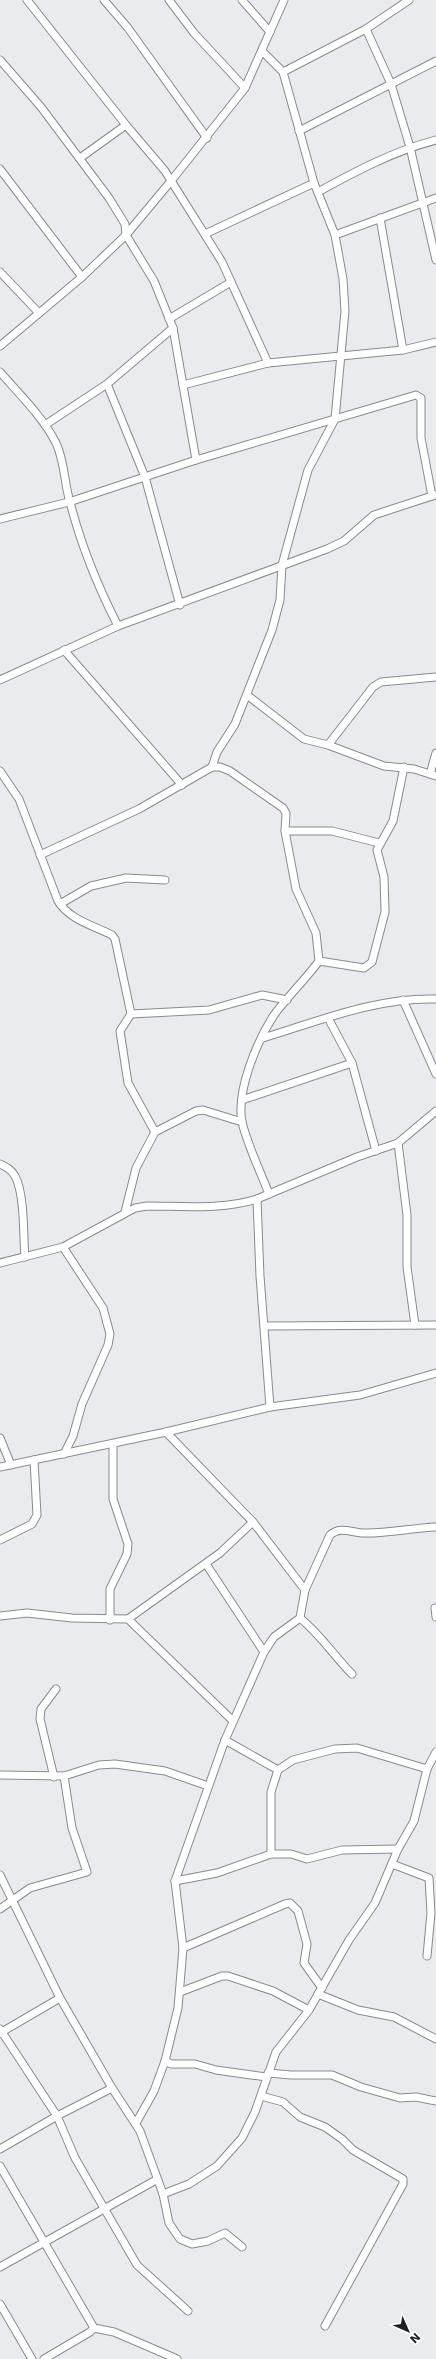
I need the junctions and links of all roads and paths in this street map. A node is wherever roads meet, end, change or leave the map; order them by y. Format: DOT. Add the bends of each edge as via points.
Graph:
graph roads {
  1 [pos="27,0"];
  2 [pos="104,0"];
  3 [pos="170,0"];
  4 [pos="242,0"];
  5 [pos="284,0"];
  6 [pos="409,0"];
  7 [pos="366,29"];
  8 [pos="270,32"];
  9 [pos="262,51"];
  10 [pos="0,60"];
  11 [pos="436,61"];
  12 [pos="283,72"];
  13 [pos="391,84"];
  14 [pos="245,88"];
  15 [pos="126,125"];
  16 [pos="298,131"];
  17 [pos="207,138"];
  18 [pos="436,140"];
  19 [pos="410,147"];
  20 [pos="80,158"];
  21 [pos="0,169"];
  22 [pos="171,181"];
  23 [pos="314,183"];
  24 [pos="318,192"];
  25 [pos="436,198"];
  26 [pos="424,201"];
  27 [pos="380,218"];
  28 [pos="205,234"];
  29 [pos="126,235"];
  30 [pos="335,235"];
  31 [pos="436,260"];
  32 [pos="0,272"];
  33 [pos="82,277"];
  34 [pos="232,282"];
  35 [pos="39,313"];
  36 [pos="169,319"];
  37 [pos="173,328"];
  38 [pos="436,342"];
  39 [pos="0,346"];
  40 [pos="403,350"];
  41 [pos="341,357"];
  42 [pos="268,363"];
  43 [pos="0,372"];
  44 [pos="107,384"];
  45 [pos="183,385"];
  46 [pos="335,419"];
  47 [pos="45,425"];
  48 [pos="196,460"];
  49 [pos="145,477"];
  50 [pos="434,495"];
  51 [pos="69,502"];
  52 [pos="0,519"];
  53 [pos="282,566"];
  54 [pos="180,605"];
  55 [pos="118,626"];
  56 [pos="64,650"];
  57 [pos="436,677"];
  58 [pos="0,680"];
  59 [pos="247,695"];
  60 [pos="328,745"];
  61 [pos="436,753"];
  62 [pos="212,767"];
  63 [pos="404,767"];
  64 [pos="0,771"];
  65 [pos="433,775"];
  66 [pos="182,785"];
  67 [pos="285,831"];
  68 [pos="379,842"];
  69 [pos="40,855"];
  70 [pos="165,880"];
  71 [pos="60,904"];
  72 [pos="319,961"];
  73 [pos="436,999"];
  74 [pos="287,1000"];
  75 [pos="403,1000"];
  76 [pos="131,1014"];
  77 [pos="328,1018"];
  78 [pos="263,1038"];
  79 [pos="352,1063"];
  80 [pos="436,1074"];
  81 [pos="242,1100"];
  82 [pos="436,1111"];
  83 [pos="242,1122"];
  84 [pos="155,1132"];
  85 [pos="398,1143"];
  86 [pos="376,1151"];
  87 [pos="0,1164"];
  88 [pos="269,1194"];
  89 [pos="257,1199"];
  90 [pos="125,1212"];
  91 [pos="63,1247"];
  92 [pos="25,1257"];
  93 [pos="0,1262"];
  94 [pos="415,1324"];
  95 [pos="436,1325"];
  96 [pos="264,1326"];
  97 [pos="436,1373"];
  98 [pos="270,1407"];
  99 [pos="166,1432"];
  100 [pos="0,1438"];
  101 [pos="113,1444"];
  102 [pos="64,1454"];
  103 [pos="34,1460"];
  104 [pos="11,1465"];
  105 [pos="0,1467"];
  106 [pos="253,1522"];
  107 [pos="436,1527"];
  108 [pos="0,1540"];
  109 [pos="206,1564"];
  110 [pos="306,1590"];
  111 [pos="435,1608"];
  112 [pos="0,1616"];
  113 [pos="436,1617"];
  114 [pos="300,1618"];
  115 [pos="128,1619"];
  116 [pos="110,1620"];
  117 [pos="264,1652"];
  118 [pos="352,1674"];
  119 [pos="56,1689"];
  120 [pos="233,1721"];
  121 [pos="225,1740"];
  122 [pos="436,1752"];
  123 [pos="427,1769"];
  124 [pos="278,1770"];
  125 [pos="0,1775"];
  126 [pos="64,1776"];
  127 [pos="54,1777"];
  128 [pos="208,1786"];
  129 [pos="398,1849"];
  130 [pos="271,1854"];
  131 [pos="392,1864"];
  132 [pos="0,1875"];
  133 [pos="175,1881"];
  134 [pos="12,1900"];
  135 [pos="0,1909"];
  136 [pos="184,1948"];
  137 [pos="427,1956"];
  138 [pos="322,1988"];
  139 [pos="180,1992"];
  140 [pos="318,1994"];
  141 [pos="60,1998"];
  142 [pos="309,2010"];
  143 [pos="1,2031"];
  144 [pos="436,2039"];
  145 [pos="165,2061"];
  146 [pos="267,2075"];
  147 [pos="112,2088"];
  148 [pos="261,2096"];
  149 [pos="436,2101"];
  150 [pos="57,2116"];
  151 [pos="136,2122"];
  152 [pos="0,2149"];
  153 [pos="0,2166"];
  154 [pos="156,2180"];
  155 [pos="163,2194"];
  156 [pos="104,2208"];
  157 [pos="44,2242"];
  158 [pos="242,2247"];
  159 [pos="0,2267"];
  160 [pos="0,2304"];
  161 [pos="188,2311"];
  162 [pos="325,2326"];
  163 [pos="94,2328"];
  164 [pos="32,2359"];
  165 [pos="44,2359"];
  166 [pos="177,2359"];
  1 -- 15 [label="street"];
  2 -- 17 [label="street" via="151,59"];
  3 -- 14 [label="street" via="194,33"];
  4 -- 8 [label="street"];
  5 -- 8 [label="street"];
  6 -- 7 [label="street"];
  7 -- 12 [label="street"];
  7 -- 13 [label="street"];
  8 -- 9 [label="street"];
  9 -- 12 [label="street"];
  9 -- 14 [label="street"];
  10 -- 20 [label="street"];
  11 -- 13 [label="street"];
  12 -- 16 [label="street"];
  13 -- 16 [label="street"];
  13 -- 19 [label="street"];
  14 -- 17 [label="street"];
  15 -- 20 [label="street"];
  15 -- 22 [label="street"];
  16 -- 23 [label="street"];
  17 -- 22 [label="street"];
  18 -- 19 [label="street"];
  19 -- 24 [label="street" via="359,169"];
  19 -- 26 [label="street"];
  20 -- 29 [label="street" via="125,224"];
  21 -- 33 [label="street"];
  22 -- 28 [label="street"];
  22 -- 29 [label="street"];
  23 -- 24 [label="street"];
  23 -- 28 [label="street"];
  24 -- 30 [label="street"];
  25 -- 26 [label="street"];
  26 -- 27 [label="street"];
  26 -- 31 [label="street"];
  27 -- 30 [label="street"];
  27 -- 40 [label="street"];
  28 -- 34 [label="street"];
  29 -- 33 [label="street"];
  29 -- 36 [label="street" via="154,281"];
  30 -- 41 [label="street" via="345,293"];
  32 -- 35 [label="street"];
  33 -- 35 [label="street"];
  34 -- 36 [label="street"];
  34 -- 42 [label="street"];
  35 -- 39 [label="street"];
  36 -- 37 [label="street"];
  37 -- 44 [label="street"];
  37 -- 45 [label="street"];
  38 -- 40 [label="street"];
  40 -- 41 [label="street"];
  41 -- 42 [label="street"];
  41 -- 46 [label="street"];
  42 -- 45 [label="street"];
  43 -- 47 [label="street"];
  44 -- 47 [label="street"];
  44 -- 49 [label="street"];
  45 -- 48 [label="street"];
  46 -- 48 [label="street"];
  46 -- 50 [label="street" via="420,395 421,438"];
  46 -- 53 [label="street" via="308,470"];
  47 -- 51 [label="street" via="61,458"];
  48 -- 49 [label="street"];
  49 -- 51 [label="street"];
  49 -- 54 [label="street"];
  50 -- 53 [label="street" via="374,515 344,541"];
  51 -- 52 [label="street"];
  51 -- 55 [label="street" via="102,592"];
  53 -- 54 [label="street"];
  53 -- 59 [label="street" via="280,600 276,616"];
  54 -- 55 [label="street"];
  55 -- 56 [label="street"];
  56 -- 58 [label="street"];
  56 -- 66 [label="street"];
  57 -- 60 [label="street" via="381,682 373,687"];
  59 -- 60 [label="street" via="298,735 312,742"];
  59 -- 62 [label="street" via="235,724 217,752"];
  60 -- 63 [label="street" via="384,766"];
  61 -- 65 [label="street"];
  62 -- 66 [label="street"];
  62 -- 67 [label="street" via="230,771 283,808 286,813"];
  63 -- 65 [label="street"];
  63 -- 68 [label="street" via="393,821"];
  64 -- 69 [label="street" via="19,799"];
  66 -- 69 [label="street" via="128,815"];
  67 -- 68 [label="street" via="332,831"];
  67 -- 72 [label="street" via="296,890 316,933"];
  68 -- 72 [label="street" via="376,855 384,877 385,912 372,962 364,968"];
  69 -- 71 [label="street"];
  70 -- 71 [label="street" via="126,878 91,886"];
  71 -- 76 [label="street" via="70,915 116,938"];
  72 -- 74 [label="street"];
  73 -- 75 [label="street"];
  74 -- 76 [label="street" via="262,995 209,1010"];
  74 -- 78 [label="street" via="275,1014"];
  75 -- 77 [label="street"];
  75 -- 80 [label="street"];
  76 -- 84 [label="street" via="120,1031 128,1083"];
  77 -- 78 [label="street"];
  77 -- 79 [label="street"];
  78 -- 81 [label="street" via="249,1068"];
  79 -- 81 [label="street"];
  79 -- 86 [label="street"];
  81 -- 83 [label="street"];
  82 -- 85 [label="street"];
  83 -- 84 [label="street" via="203,1110 196,1111"];
  83 -- 88 [label="street"];
  84 -- 90 [label="street" via="136,1168"];
  85 -- 86 [label="street"];
  85 -- 94 [label="street" via="407,1215 407,1267"];
  86 -- 88 [label="street" via="357,1156"];
  87 -- 92 [label="street" via="7,1167 16,1177"];
  88 -- 89 [label="street"];
  89 -- 90 [label="street" via="243,1204 147,1206"];
  89 -- 96 [label="street"];
  90 -- 91 [label="street"];
  91 -- 92 [label="street"];
  91 -- 102 [label="street" via="103,1308 110,1334 108,1345 82,1404 73,1436"];
  92 -- 93 [label="street"];
  94 -- 95 [label="street"];
  94 -- 96 [label="street"];
  96 -- 98 [label="street"];
  97 -- 98 [label="street" via="355,1396"];
  98 -- 99 [label="street"];
  99 -- 101 [label="street"];
  99 -- 106 [label="street"];
  100 -- 104 [label="street"];
  101 -- 102 [label="street"];
  101 -- 116 [label="street" via="113,1499 128,1544 127,1554 110,1589"];
  102 -- 103 [label="street"];
  103 -- 104 [label="street"];
  103 -- 108 [label="street" via="37,1515 35,1520"];
  104 -- 105 [label="street"];
  106 -- 109 [label="street"];
  106 -- 110 [label="street"];
  107 -- 110 [label="street" via="361,1533 334,1531"];
  109 -- 115 [label="street"];
  109 -- 117 [label="street"];
  110 -- 114 [label="street"];
  111 -- 113 [label="street"];
  112 -- 116 [label="street" via="39,1614"];
  114 -- 117 [label="street" via="274,1637"];
  114 -- 118 [label="street" via="321,1636 336,1658"];
  115 -- 116 [label="street"];
  115 -- 120 [label="street" via="191,1683"];
  117 -- 120 [label="street"];
  119 -- 127 [label="street" via="42,1709 40,1719"];
  120 -- 121 [label="street"];
  121 -- 124 [label="street"];
  121 -- 128 [label="street"];
  122 -- 123 [label="street"];
  123 -- 124 [label="street" via="357,1748 345,1747 293,1760"];
  123 -- 129 [label="street" via="414,1821"];
  124 -- 130 [label="street" via="271,1792"];
  125 -- 127 [label="street"];
  126 -- 127 [label="street"];
  126 -- 128 [label="street" via="100,1765 115,1764 165,1771"];
  126 -- 134 [label="street" via="72,1828 87,1872 30,1888"];
  128 -- 133 [label="street"];
  129 -- 130 [label="street" via="342,1850 307,1859 291,1854"];
  129 -- 131 [label="street"];
  130 -- 133 [label="street" via="217,1873"];
  131 -- 137 [label="street" via="429,1878"];
  131 -- 138 [label="street" via="375,1903 349,1940"];
  132 -- 134 [label="street"];
  133 -- 136 [label="street"];
  134 -- 135 [label="street"];
  134 -- 141 [label="street"];
  136 -- 138 [label="street" via="290,1903 298,1911 307,1944 304,1963"];
  136 -- 139 [label="street"];
  138 -- 140 [label="street"];
  139 -- 142 [label="street" via="228,1976 273,1991"];
  139 -- 145 [label="street"];
  140 -- 142 [label="street"];
  140 -- 144 [label="street" via="358,2010 394,2017"];
  141 -- 143 [label="street"];
  141 -- 147 [label="street"];
  142 -- 146 [label="street" via="282,2042 271,2060"];
  143 -- 150 [label="street"];
  145 -- 146 [label="street"];
  145 -- 151 [label="street" via="154,2090"];
  146 -- 148 [label="street"];
  146 -- 149 [label="street" via="332,2075 361,2087 400,2098 416,2097"];
  147 -- 150 [label="street"];
  147 -- 151 [label="street"];
  148 -- 155 [label="street" via="242,2138 226,2158 204,2176"];
  148 -- 162 [label="street" via="283,2102 300,2117 328,2129 353,2150 403,2179 403,2184"];
  150 -- 152 [label="street"];
  150 -- 156 [label="street" via="75,2158"];
  151 -- 154 [label="street"];
  153 -- 157 [label="street"];
  154 -- 155 [label="street"];
  154 -- 156 [label="street"];
  155 -- 158 [label="street" via="169,2223 180,2239 192,2244 200,2243 225,2233"];
  156 -- 157 [label="street"];
  156 -- 161 [label="street" via="137,2265"];
  157 -- 159 [label="street"];
  157 -- 163 [label="street"];
  160 -- 164 [label="street"];
  163 -- 165 [label="street"];
  163 -- 166 [label="street" via="114,2332"];
}
